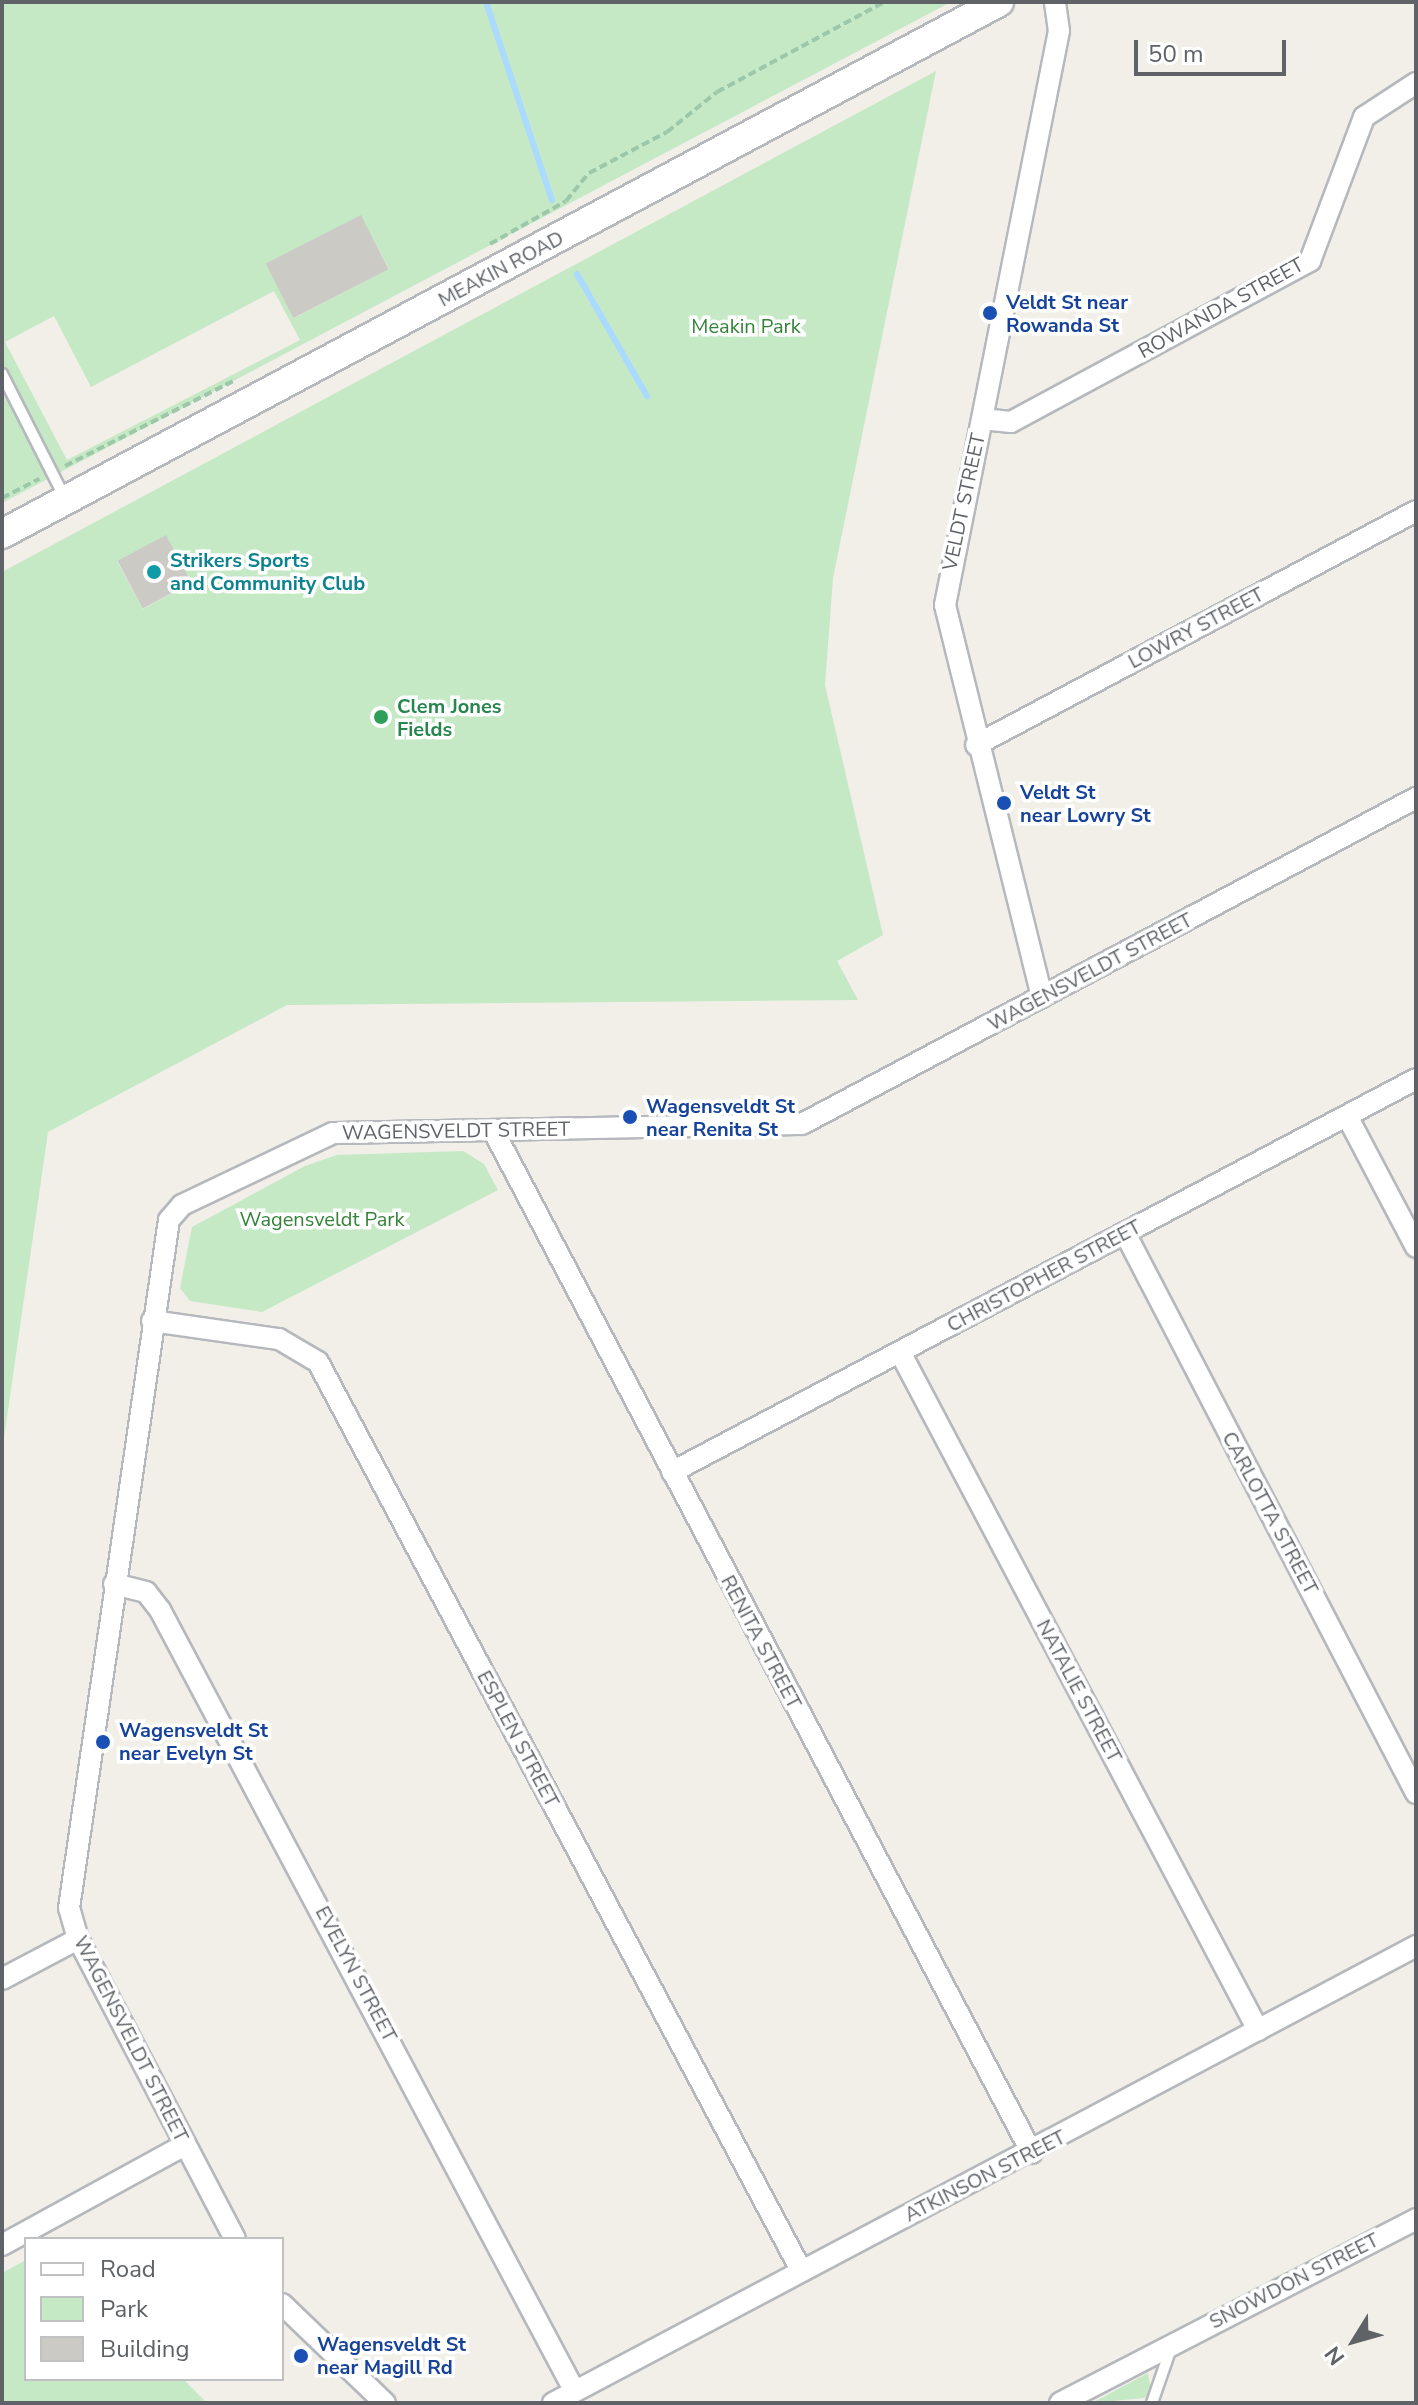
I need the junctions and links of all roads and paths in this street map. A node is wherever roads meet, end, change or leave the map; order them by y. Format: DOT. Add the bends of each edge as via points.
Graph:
graph roads {
  1 [pos="884,2"];
  2 [pos="999,2"];
  3 [pos="1055,2"];
  4 [pos="1416,83"];
  5 [pos="546,212"];
  6 [pos="2,374"];
  7 [pos="982,419"];
  8 [pos="52,473"];
  9 [pos="2,498"];
  10 [pos="66,499"];
  11 [pos="1416,511"];
  12 [pos="2,534"];
  13 [pos="976,745"];
  14 [pos="1416,798"];
  15 [pos="1042,997"];
  16 [pos="1416,1079"];
  17 [pos="1347,1116"];
  18 [pos="493,1130"];
  19 [pos="1125,1233"];
  20 [pos="1416,1247"];
  21 [pos="152,1321"];
  22 [pos="900,1352"];
  23 [pos="672,1472"];
  24 [pos="114,1584"];
  25 [pos="1416,1793"];
  26 [pos="78,1939"];
  27 [pos="1416,1946"];
  28 [pos="2,1979"];
  29 [pos="1258,2030"];
  30 [pos="185,2145"];
  31 [pos="1032,2153"];
  32 [pos="1416,2219"];
  33 [pos="234,2237"];
  34 [pos="2,2245"];
  35 [pos="801,2270"];
  36 [pos="284,2306"];
  37 [pos="1173,2344"];
  38 [pos="574,2390"];
  39 [pos="385,2403"];
  40 [pos="553,2403"];
  41 [pos="1060,2403"];
  42 [pos="1152,2403"];
  1 -- 5 [label="path" via="717,92 667,132 589,173 566,201"];
  2 -- 10 [label="street, MEAKIN ROAD"];
  3 -- 7 [label="street, VELDT STREET" via="1059,31"];
  4 -- 7 [label="street, ROWANDA STREET" via="1364,117 1310,261 1011,422"];
  6 -- 8 [label="lane"];
  7 -- 13 [label="street, VELDT STREET" via="945,605"];
  8 -- 9 [label="path"];
  8 -- 10 [label="lane"];
  10 -- 12 [label="street, MEAKIN ROAD"];
  11 -- 13 [label="street, LOWRY STREET"];
  13 -- 15 [label="street, VELDT STREET"];
  14 -- 15 [label="street, WAGENSVELDT STREET"];
  15 -- 18 [label="street, WAGENSVELDT STREET" via="802,1124"];
  16 -- 17 [label="street, CHRISTOPHER STREET"];
  17 -- 19 [label="street, CHRISTOPHER STREET"];
  17 -- 20 [label="street"];
  18 -- 21 [label="street, WAGENSVELDT STREET" via="316,1137 182,1205 165,1231"];
  18 -- 23 [label="street, RENITA STREET"];
  19 -- 22 [label="street, CHRISTOPHER STREET"];
  19 -- 25 [label="street, CARLOTTA STREET"];
  21 -- 24 [label="street, WAGENSVELDT STREET"];
  21 -- 35 [label="street, ESPLEN STREET" via="279,1339 318,1362"];
  22 -- 23 [label="street, CHRISTOPHER STREET"];
  22 -- 29 [label="street, NATALIE STREET"];
  23 -- 31 [label="street, RENITA STREET"];
  24 -- 26 [label="street, WAGENSVELDT STREET" via="69,1896"];
  24 -- 38 [label="street, EVELYN STREET" via="146,1592 160,1610"];
  26 -- 28 [label="street"];
  26 -- 30 [label="street, WAGENSVELDT STREET"];
  27 -- 29 [label="street, ATKINSON STREET"];
  29 -- 31 [label="street, ATKINSON STREET"];
  30 -- 33 [label="street, WAGENSVELDT STREET"];
  30 -- 34 [label="street"];
  31 -- 35 [label="street, ATKINSON STREET"];
  32 -- 37 [label="street, SNOWDON STREET"];
  35 -- 38 [label="street, ATKINSON STREET"];
  36 -- 39 [label="street"];
  37 -- 41 [label="street, SNOWDON STREET"];
  37 -- 42 [label="lane"];
  38 -- 40 [label="street, ATKINSON STREET"];
}
